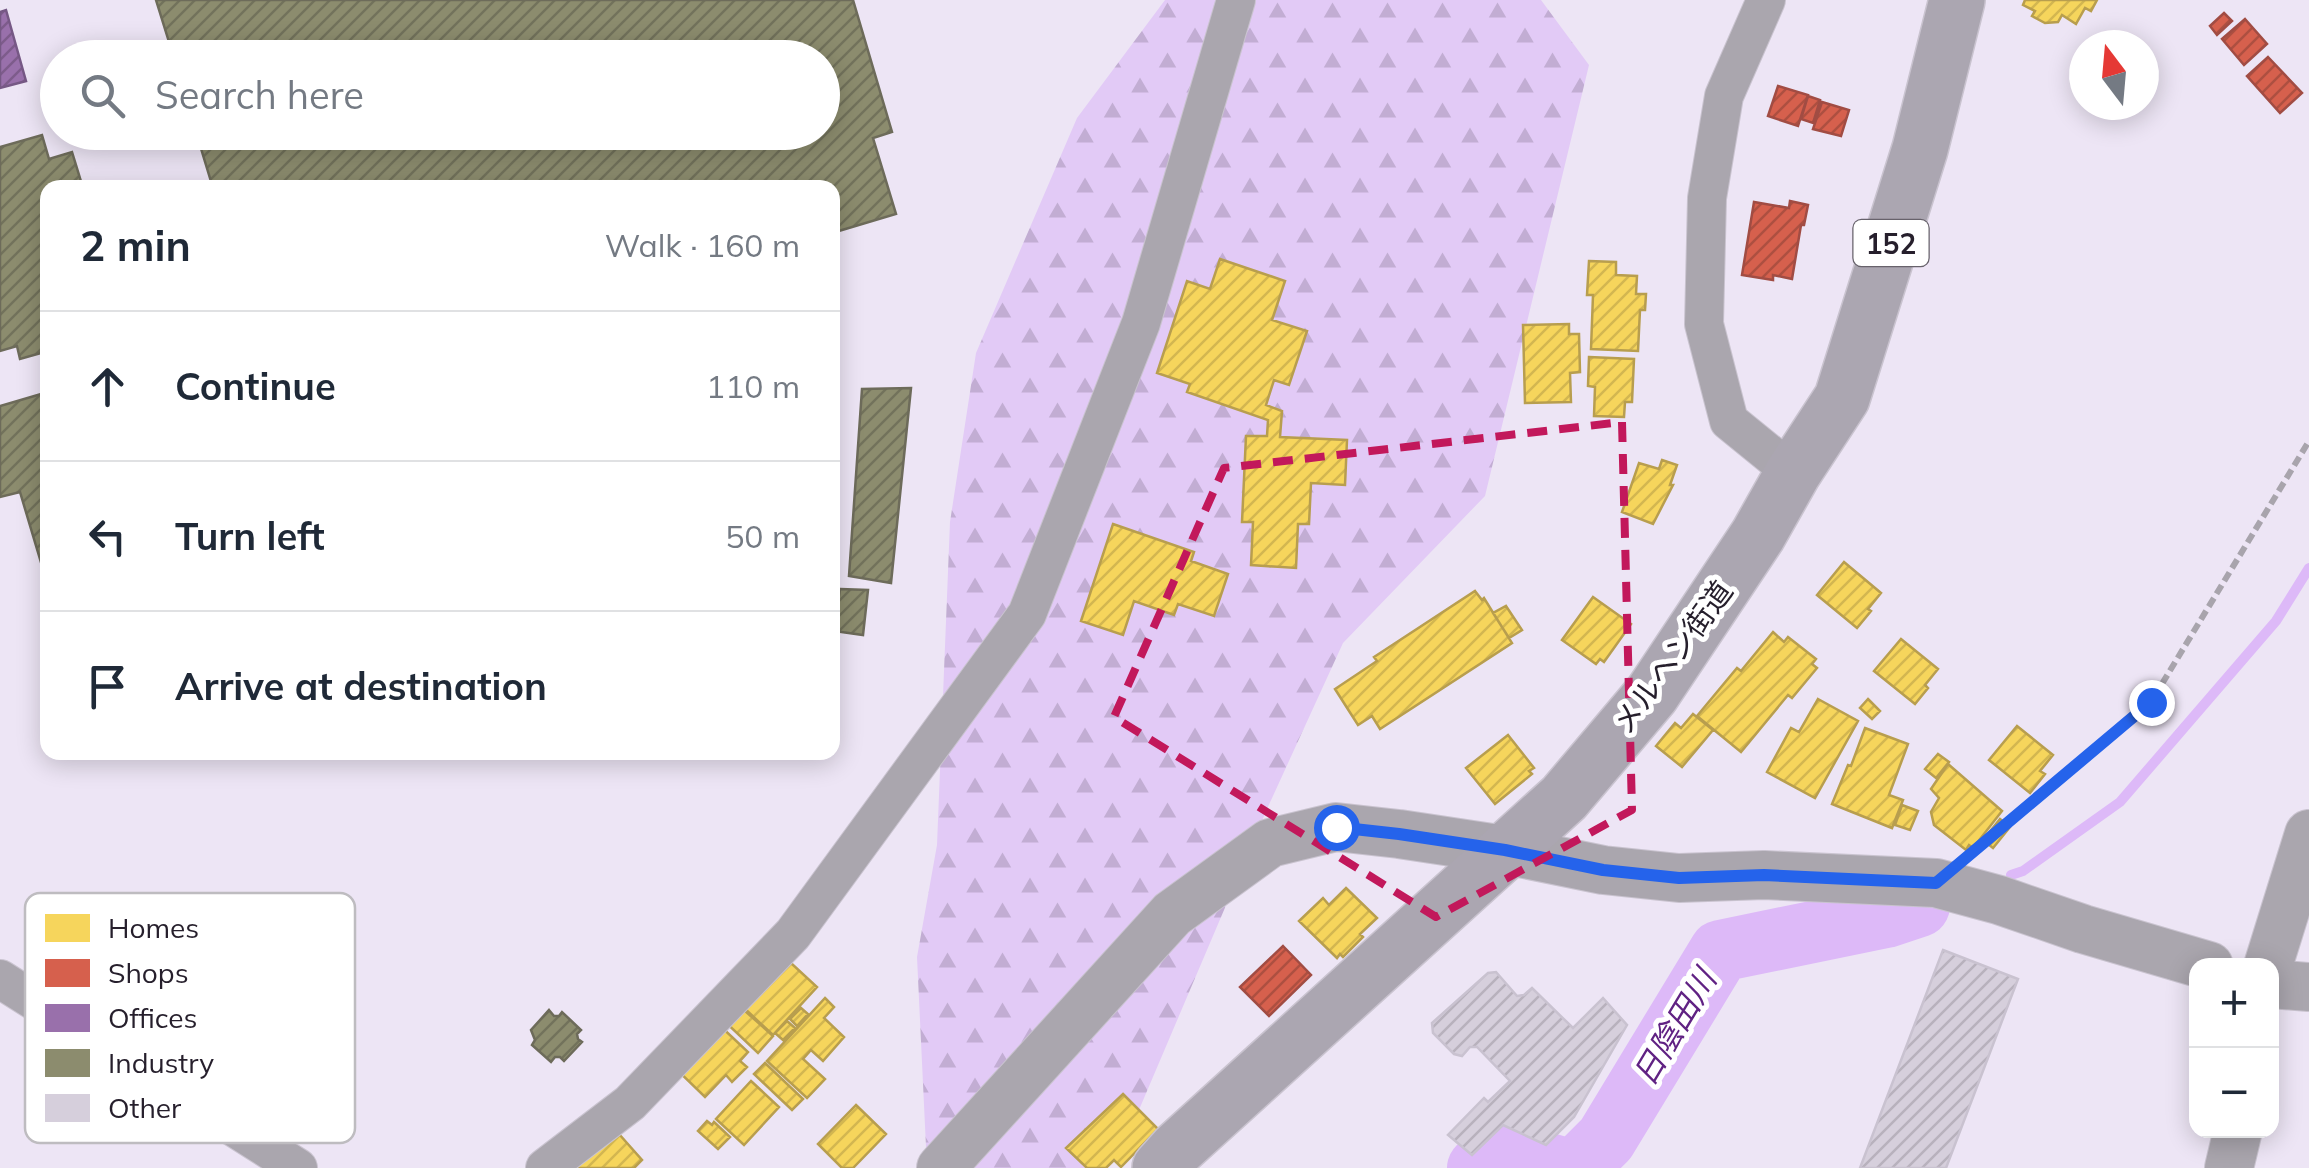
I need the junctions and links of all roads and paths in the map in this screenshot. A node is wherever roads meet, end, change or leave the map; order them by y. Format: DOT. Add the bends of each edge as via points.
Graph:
graph roads {
  1 [pos="1236,0"];
  2 [pos="1766,0"];
  3 [pos="1956,0"];
  4 [pos="2309,441"];
  5 [pos="1793,473"];
  6 [pos="2309,834"];
  7 [pos="1505,850"];
  8 [pos="1936,883"];
  9 [pos="2270,958"];
  10 [pos="2189,959"];
  11 [pos="0,979"];
  12 [pos="2279,985"];
  13 [pos="2309,987"];
  14 [pos="25,995"];
  15 [pos="2236,1138"];
  16 [pos="259,1143"];
  17 [pos="298,1168"];
  18 [pos="544,1168"];
  19 [pos="941,1168"];
  20 [pos="1160,1168"];
  21 [pos="2229,1168"];
  1 -- 18 [label="street" via="1141,322 1026,614 793,934 630,1103"];
  2 -- 5 [label="street" via="1724,96 1706,198 1704,324 1729,421"];
  3 -- 5 [label="highway, メルヘン街道 / 152" via="1920,149 1842,398"];
  4 -- 8 [label="path" via="2151,702"];
  5 -- 7 [label="highway, メルヘン街道 / 152" via="1652,694 1564,798"];
  6 -- 9 [label="street"];
  7 -- 8 [label="street" via="1679,878"];
  7 -- 19 [label="street" via="1336,827 1270,843 1172,914"];
  7 -- 20 [label="highway, メルヘン街道 / 152"];
  8 -- 10 [label="street"];
  11 -- 14 [label="street"];
  12 -- 13 [label="street"];
  15 -- 21 [label="street"];
  16 -- 17 [label="street"];
}
